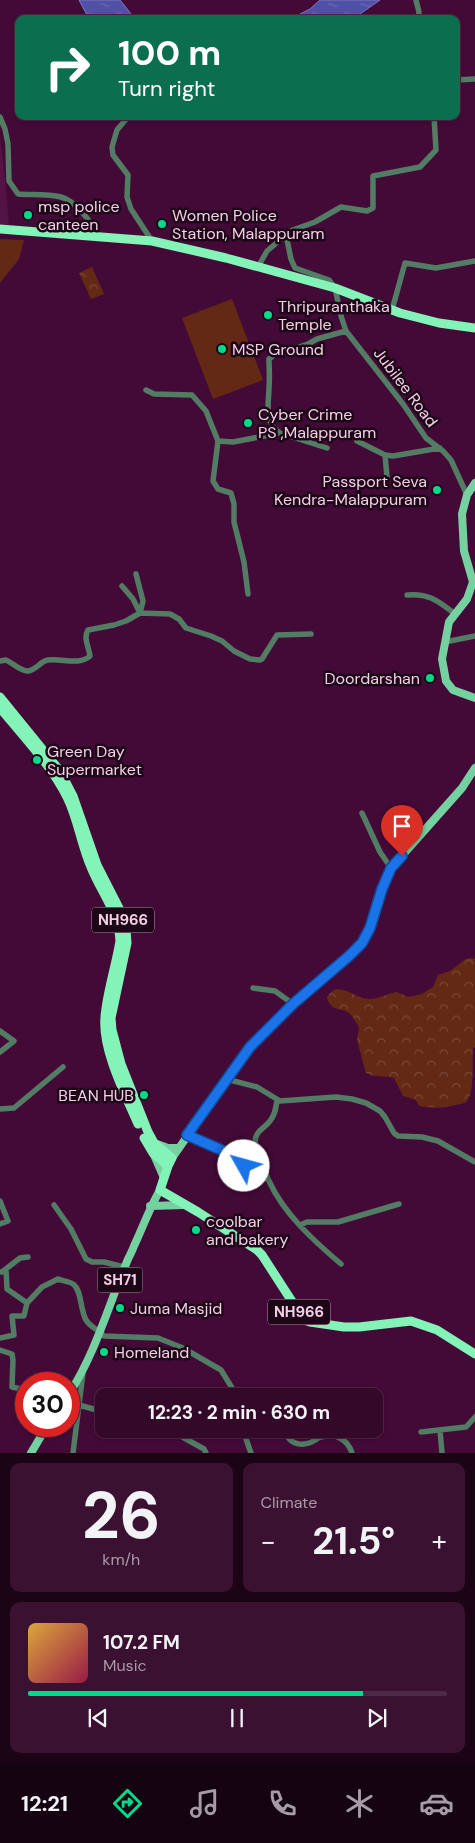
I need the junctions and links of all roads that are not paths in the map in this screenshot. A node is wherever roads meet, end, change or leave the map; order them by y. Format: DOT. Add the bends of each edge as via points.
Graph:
graph roads {
  1 [pos="416,0"];
  2 [pos="419,15"];
  3 [pos="475,79"];
  4 [pos="460,80"];
  5 [pos="0,117"];
  6 [pos="125,120"];
  7 [pos="434,120"];
  8 [pos="0,229"];
  9 [pos="286,235"];
  10 [pos="98,236"];
  11 [pos="152,241"];
  12 [pos="475,261"];
  13 [pos="258,267"];
  14 [pos="334,288"];
  15 [pos="392,310"];
  16 [pos="475,328"];
  17 [pos="346,331"];
  18 [pos="146,390"];
  19 [pos="280,434"];
  20 [pos="357,441"];
  21 [pos="218,442"];
  22 [pos="327,448"];
  23 [pos="440,448"];
  24 [pos="385,455"];
  25 [pos="387,477"];
  26 [pos="475,483"];
  27 [pos="467,495"];
  28 [pos="136,574"];
  29 [pos="122,586"];
  30 [pos="248,594"];
  31 [pos="407,594"];
  32 [pos="140,613"];
  33 [pos="455,614"];
  34 [pos="311,634"];
  35 [pos="475,636"];
  36 [pos="445,642"];
  37 [pos="0,661"];
  38 [pos="0,697"];
  39 [pos="475,698"];
  40 [pos="0,708"];
  41 [pos="475,768"];
  42 [pos="362,814"];
  43 [pos="391,868"];
  44 [pos="253,988"];
  45 [pos="293,1004"];
  46 [pos="0,1031"];
  47 [pos="0,1052"];
  48 [pos="63,1067"];
  49 [pos="226,1079"];
  50 [pos="277,1100"];
  51 [pos="0,1109"];
  52 [pos="187,1135"];
  53 [pos="154,1148"];
  54 [pos="179,1148"];
  55 [pos="170,1162"];
  56 [pos="475,1162"];
  57 [pos="164,1178"];
  58 [pos="268,1179"];
  59 [pos="160,1190"];
  60 [pos="0,1201"];
  61 [pos="399,1204"];
  62 [pos="54,1205"];
  63 [pos="185,1205"];
  64 [pos="150,1206"];
  65 [pos="0,1224"];
  66 [pos="300,1225"];
  67 [pos="28,1257"];
  68 [pos="341,1264"];
  69 [pos="124,1267"];
  70 [pos="3,1270"];
  71 [pos="27,1303"];
  72 [pos="100,1331"];
  73 [pos="0,1338"];
  74 [pos="0,1350"];
  75 [pos="475,1354"];
  76 [pos="83,1371"];
  77 [pos="80,1376"];
  78 [pos="15,1388"];
  79 [pos="232,1388"];
  80 [pos="80,1405"];
  81 [pos="95,1409"];
  82 [pos="475,1417"];
  83 [pos="440,1430"];
  84 [pos="421,1432"];
  85 [pos="40,1437"];
  86 [pos="75,1437"];
  87 [pos="184,1438"];
  88 [pos="246,1438"];
  89 [pos="290,1438"];
  90 [pos="316,1438"];
  91 [pos="341,1438"];
  92 [pos="31,1453"];
  93 [pos="73,1453"];
  94 [pos="206,1453"];
  95 [pos="251,1453"];
  96 [pos="352,1453"];
  97 [pos="442,1453"];
  1 -- 2 [label="street"];
  3 -- 4 [label="street"];
  5 -- 10 [label="street" via="8,144 8,181 18,194 63,197 79,209"];
  6 -- 11 [label="street" via="117,130 113,155 128,175 127,197 131,210"];
  7 -- 9 [label="street" via="436,150 420,167 373,176 373,208 367,211 341,207"];
  8 -- 10 [label="highway"];
  9 -- 13 [label="street" via="268,251"];
  9 -- 14 [label="street" via="295,268 329,280"];
  10 -- 11 [label="highway"];
  11 -- 13 [label="highway"];
  12 -- 15 [label="street" via="436,268 405,263"];
  13 -- 14 [label="highway"];
  14 -- 15 [label="highway"];
  14 -- 17 [label="street, Jubilee Road"];
  15 -- 16 [label="highway" via="439,323"];
  17 -- 19 [label="street" via="269,359 267,410 274,430"];
  17 -- 23 [label="street, Jubilee Road" via="426,438"];
  18 -- 21 [label="street" via="154,394 192,395 206,411"];
  19 -- 21 [label="street"];
  19 -- 22 [label="street"];
  20 -- 24 [label="street"];
  21 -- 30 [label="street" via="213,481 218,489 232,495"];
  23 -- 24 [label="street"];
  23 -- 27 [label="street, Jubilee Road" via="451,460"];
  24 -- 25 [label="street"];
  26 -- 27 [label="main road"];
  27 -- 33 [label="main road" via="462,514 462,538 473,582 467,598"];
  28 -- 32 [label="street" via="143,601"];
  29 -- 32 [label="street"];
  31 -- 33 [label="street" via="429,596"];
  32 -- 34 [label="street" via="170,614 186,628 222,641 250,660 262,659 277,635"];
  32 -- 37 [label="street" via="114,625 88,630 86,640 90,656 85,660 49,660 26,671 6,660"];
  33 -- 36 [label="main road" via="449,622"];
  35 -- 36 [label="street"];
  36 -- 39 [label="main road" via="442,659 446,681 453,690"];
  38 -- 53 [label="highway, NH966" via="60,771 74,796 97,865 121,912 127,944 111,1018 112,1030 121,1064"];
  40 -- 53 [label="highway, NH966" via="68,798 91,867 116,915 120,941 105,1018 106,1030 123,1089 146,1142"];
  41 -- 43 [label="main road" via="462,788"];
  42 -- 43 [label="street"];
  43 -- 45 [label="main road" via="362,943"];
  44 -- 45 [label="street" via="275,991"];
  45 -- 49 [label="main road" via="250,1047"];
  46 -- 47 [label="street" via="14,1041"];
  48 -- 51 [label="street" via="14,1108"];
  49 -- 50 [label="street" via="257,1087"];
  49 -- 52 [label="main road"];
  50 -- 56 [label="street" via="336,1097 359,1101 380,1111 398,1136 438,1141"];
  50 -- 58 [label="street" via="276,1111 254,1140"];
  52 -- 54 [label="main road"];
  52 -- 58 [label="street" via="226,1152 233,1161"];
  53 -- 54 [label="main road"];
  53 -- 55 [label="highway, NH966"];
  53 -- 57 [label="main road"];
  54 -- 55 [label="main road"];
  55 -- 57 [label="highway"];
  57 -- 59 [label="highway"];
  58 -- 66 [label="street"];
  59 -- 63 [label="highway, NH966"];
  59 -- 64 [label="main road, SH71"];
  60 -- 65 [label="street" via="8,1221"];
  61 -- 66 [label="street" via="338,1222"];
  62 -- 69 [label="street" via="86,1259"];
  63 -- 64 [label="main road"];
  63 -- 75 [label="highway, NH966" via="262,1255 304,1320 359,1327 411,1321 437,1330"];
  64 -- 69 [label="main road, SH71"];
  66 -- 68 [label="street"];
  67 -- 70 [label="street" via="20,1258"];
  69 -- 72 [label="main road, SH71"];
  70 -- 71 [label="street" via="6,1289"];
  71 -- 72 [label="street" via="42,1287 58,1279 72,1284 77,1289 86,1321"];
  71 -- 73 [label="street" via="24,1316 12,1316 14,1335"];
  72 -- 76 [label="main road, SH71"];
  72 -- 79 [label="street" via="104,1336 158,1338 183,1348 221,1370"];
  74 -- 78 [label="street" via="12,1354 12,1387"];
  76 -- 77 [label="main road, SH71"];
  76 -- 80 [label="street"];
  80 -- 81 [label="street"];
  82 -- 83 [label="street" via="466,1427"];
  83 -- 84 [label="street"];
  83 -- 97 [label="street"];
  85 -- 92 [label="main road"];
  86 -- 93 [label="street"];
  87 -- 94 [label="street"];
  88 -- 95 [label="street"];
  89 -- 90 [label="street" via="297,1443 311,1443"];
  91 -- 96 [label="street"];
}
